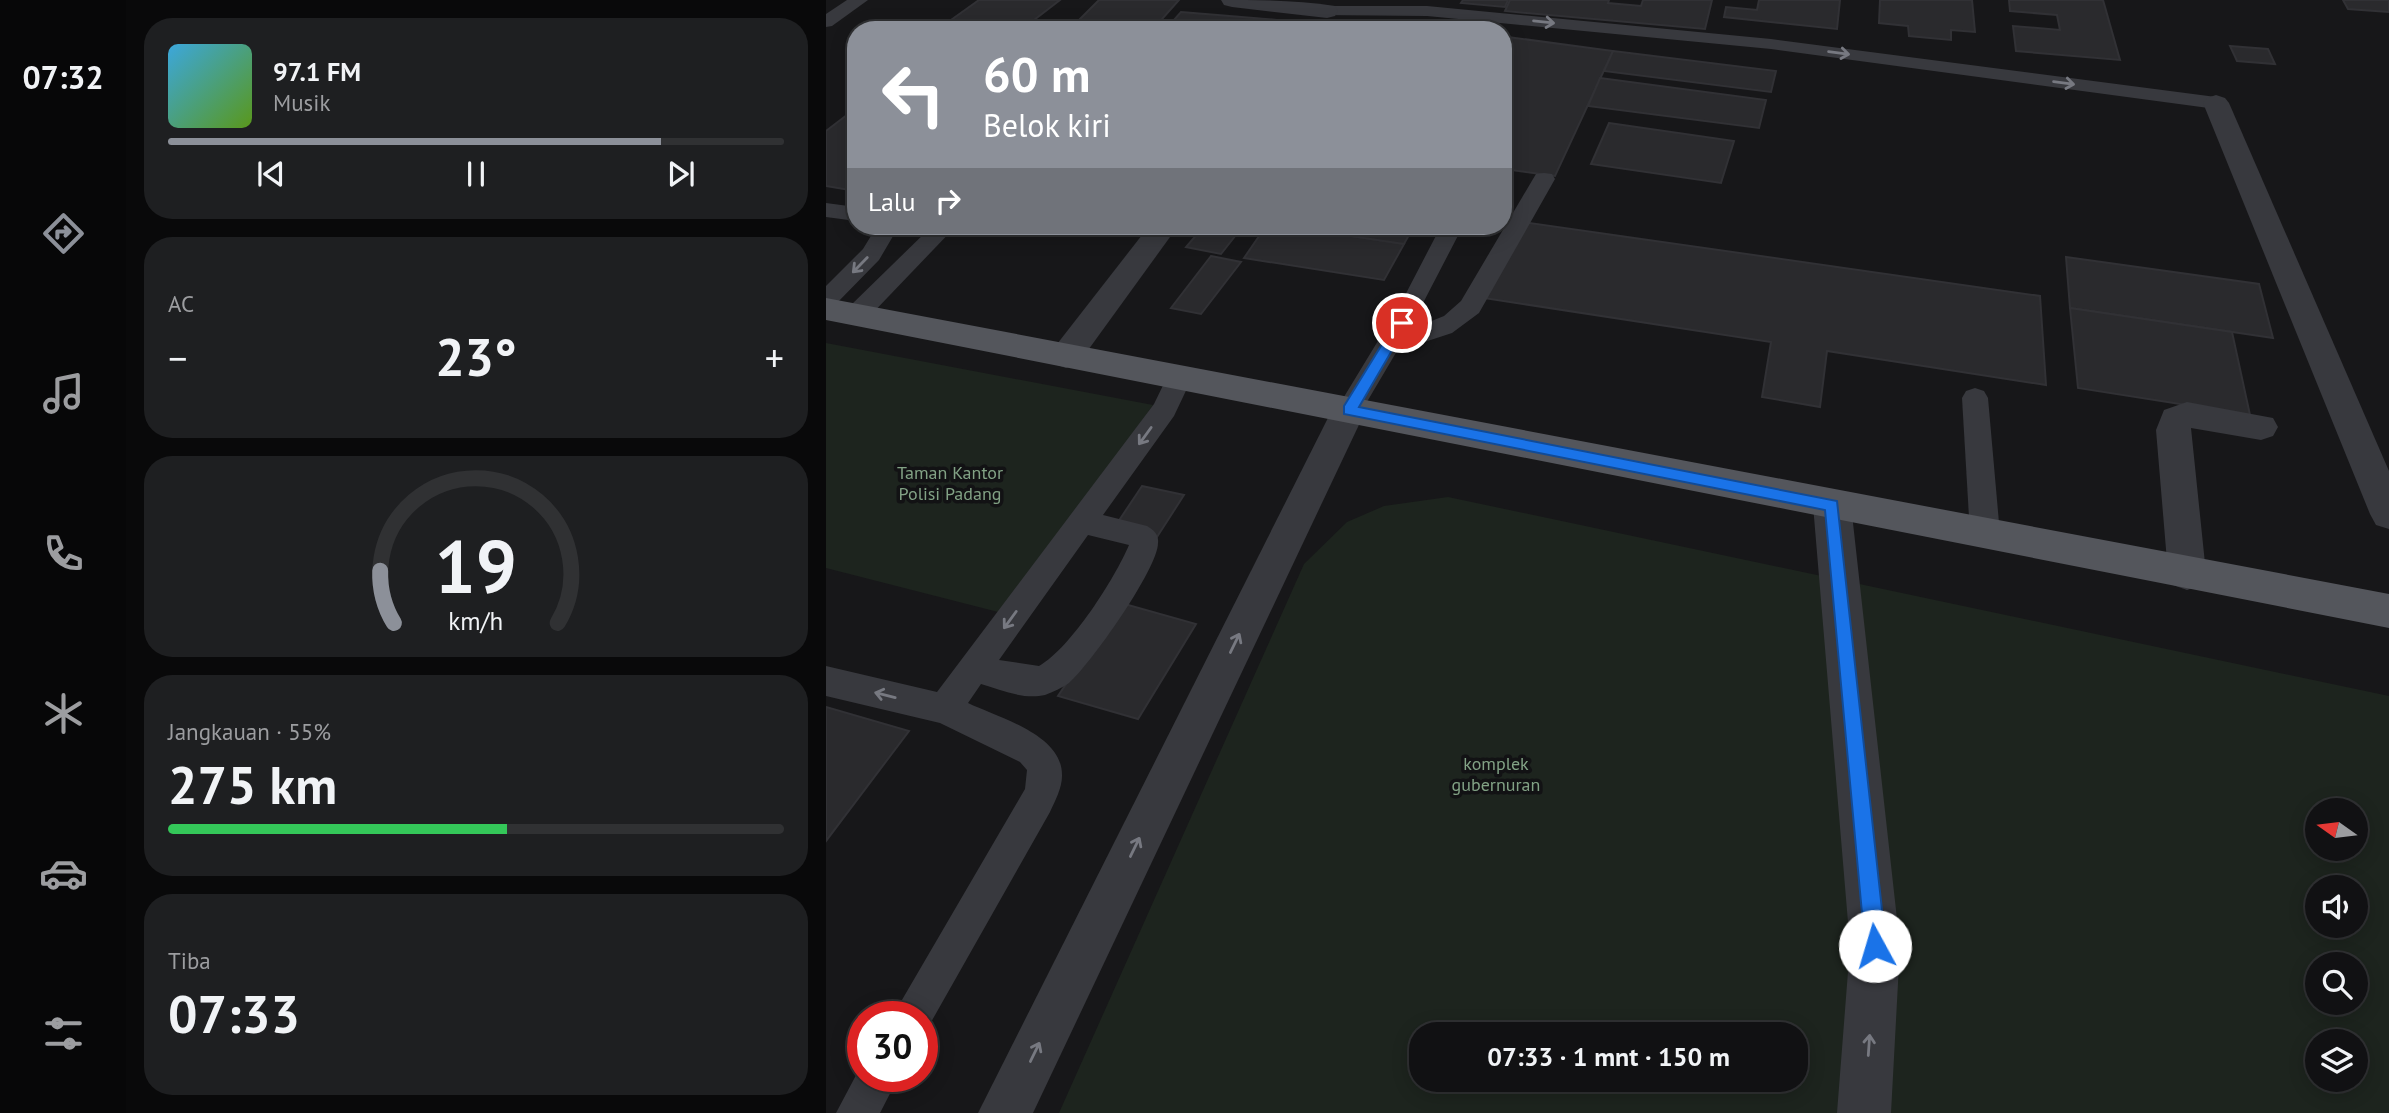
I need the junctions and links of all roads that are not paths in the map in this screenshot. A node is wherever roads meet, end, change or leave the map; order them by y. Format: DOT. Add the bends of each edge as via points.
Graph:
graph roads {
  1 [pos="859,0"];
  2 [pos="1232,0"];
  3 [pos="1331,6"];
  4 [pos="1383,6"];
  5 [pos="1433,6"];
  6 [pos="1320,21"];
  7 [pos="826,22"];
  8 [pos="2216,103"];
  9 [pos="1544,179"];
  10 [pos="826,210"];
  11 [pos="847,213"];
  12 [pos="1512,234"];
  13 [pos="886,235"];
  14 [pos="933,235"];
  15 [pos="1157,235"];
  16 [pos="1447,235"];
  17 [pos="1511,235"];
  18 [pos="836,308"];
  19 [pos="1390,344"];
  20 [pos="1066,356"];
  21 [pos="1179,378"];
  22 [pos="1975,398"];
  23 [pos="1349,410"];
  24 [pos="2260,427"];
  25 [pos="1832,505"];
  26 [pos="2389,514"];
  27 [pos="1082,522"];
  28 [pos="1985,534"];
  29 [pos="2187,573"];
  30 [pos="2389,611"];
  31 [pos="975,668"];
  32 [pos="826,681"];
  33 [pos="944,709"];
  34 [pos="921,1001"];
  35 [pos="869,1092"];
  36 [pos="857,1113"];
  37 [pos="1004,1113"];
  38 [pos="1864,1113"];
  1 -- 7 [label="lane"];
  2 -- 3 [label="street"];
  3 -- 4 [label="lane"];
  3 -- 6 [label="street"];
  4 -- 5 [label="lane"];
  5 -- 8 [label="lane, one-way" via="1771,44"];
  8 -- 26 [label="street"];
  9 -- 12 [label="lane"];
  10 -- 11 [label="lane"];
  13 -- 18 [label="lane, one-way"];
  14 -- 18 [label="lane"];
  15 -- 20 [label="street"];
  16 -- 19 [label="lane"];
  17 -- 19 [label="lane" via="1462,315 1441,329"];
  18 -- 20 [label="main road"];
  19 -- 23 [label="lane"];
  20 -- 21 [label="main road"];
  21 -- 23 [label="main road"];
  21 -- 27 [label="lane, one-way" via="1165,409"];
  22 -- 28 [label="lane"];
  23 -- 25 [label="main road"];
  37 -- 23 [label="street, one-way"];
  24 -- 29 [label="street" via="2187,415 2176,419"];
  25 -- 28 [label="main road"];
  38 -- 25 [label="street, one-way" via="1875,946"];
  27 -- 31 [label="lane, one-way"];
  27 -- 31 [label="lane" via="1138,535 1144,545 1076,656 1057,674 1034,681"];
  28 -- 29 [label="main road"];
  29 -- 30 [label="main road"];
  31 -- 33 [label="lane"];
  33 -- 32 [label="lane, one-way"];
  33 -- 34 [label="lane" via="1032,750 1043,760 1046,783"];
  35 -- 36 [label="lane"];
}
